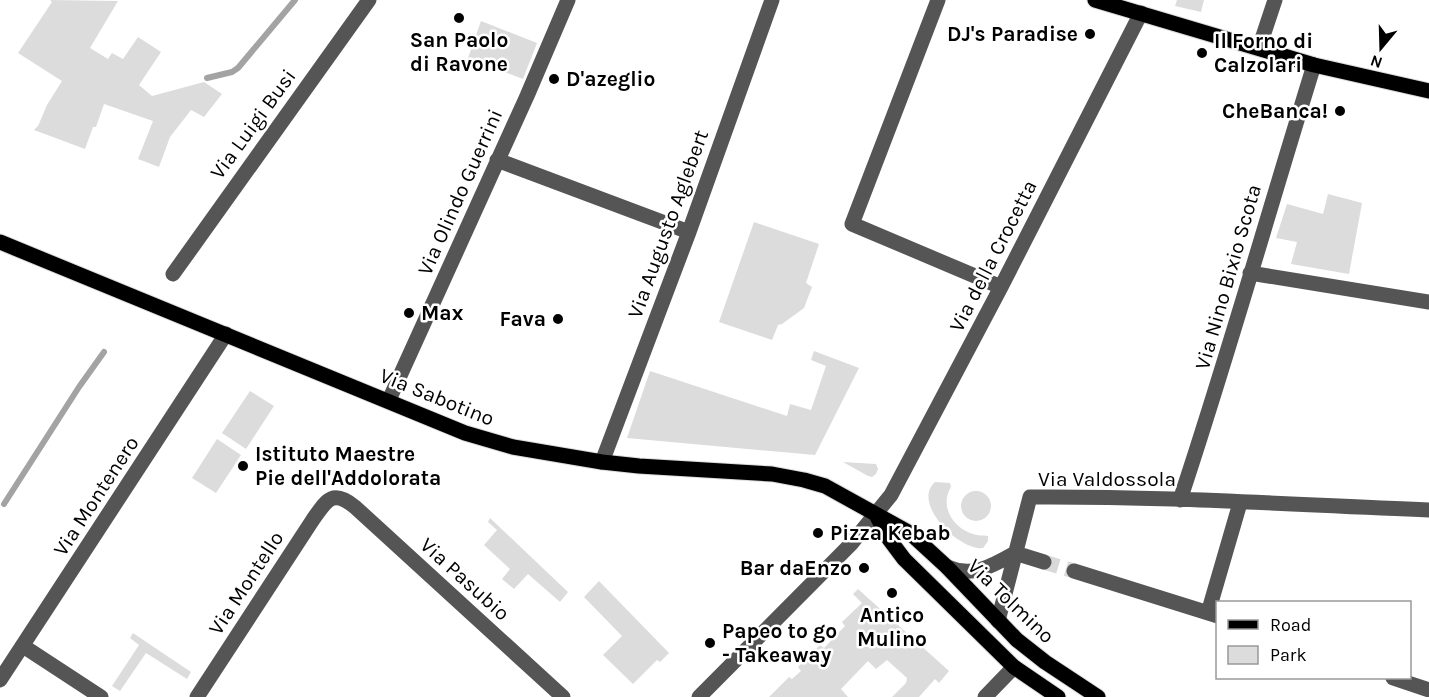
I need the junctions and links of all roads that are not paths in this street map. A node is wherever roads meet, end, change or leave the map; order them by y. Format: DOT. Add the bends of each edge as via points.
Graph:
graph roads {
  1 [pos="369,0"];
  2 [pos="568,0"];
  3 [pos="772,0"];
  4 [pos="938,0"];
  5 [pos="1095,0"];
  6 [pos="1275,0"];
  7 [pos="1141,13"];
  8 [pos="1259,48"];
  9 [pos="1314,65"];
  10 [pos="1429,91"];
  11 [pos="497,160"];
  12 [pos="689,232"];
  13 [pos="0,242"];
  14 [pos="1250,273"];
  15 [pos="173,274"];
  16 [pos="1001,287"];
  17 [pos="1429,302"];
  18 [pos="226,334"];
  19 [pos="389,400"];
  20 [pos="602,462"];
  21 [pos="337,496"];
  22 [pos="1180,500"];
  23 [pos="1240,503"];
  24 [pos="1429,510"];
  25 [pos="876,515"];
  26 [pos="1015,553"];
  27 [pos="1044,562"];
  28 [pos="947,567"];
  29 [pos="1074,571"];
  30 [pos="1216,601"];
  31 [pos="1213,615"];
  32 [pos="998,621"];
  33 [pos="22,646"];
  34 [pos="1014,667"];
  35 [pos="1396,679"];
  36 [pos="0,680"];
  37 [pos="1429,690"];
  38 [pos="101,697"];
  39 [pos="196,697"];
  40 [pos="563,697"];
  41 [pos="699,697"];
  42 [pos="985,697"];
  43 [pos="1058,697"];
  44 [pos="1098,697"];
  1 -- 15 [label="street, Via Luigi Busi"];
  2 -- 11 [label="street, Via Olindo Guerrini"];
  3 -- 12 [label="street, Via Augusto Aglebert"];
  4 -- 16 [label="street" via="852,224"];
  5 -- 7 [label="main road"];
  6 -- 8 [label="street"];
  7 -- 8 [label="main road"];
  7 -- 16 [label="street, Via della Crocetta"];
  8 -- 9 [label="main road"];
  9 -- 10 [label="main road"];
  9 -- 14 [label="street, Via Nino Bixio Scota"];
  11 -- 12 [label="street"];
  11 -- 19 [label="street, Via Olindo Guerrini"];
  12 -- 20 [label="street, Via Augusto Aglebert"];
  13 -- 18 [label="main road, Via Sabotino"];
  14 -- 17 [label="street"];
  14 -- 22 [label="street, Via Nino Bixio Scota" via="1218,387"];
  16 -- 25 [label="street, Via della Crocetta" via="902,476"];
  18 -- 19 [label="main road, Via Sabotino"];
  18 -- 33 [label="street, Via Montenero"];
  19 -- 20 [label="main road, Via Sabotino" via="498,444"];
  20 -- 25 [label="main road, Via Sabotino" via="788,476 825,486"];
  21 -- 39 [label="street, Via Montello" via="321,508"];
  21 -- 40 [label="street, Via Pasubio" via="355,507"];
  22 -- 23 [label="street, Via Valdossola"];
  22 -- 26 [label="street, Via Valdossola" via="1030,497"];
  23 -- 24 [label="street, Via Valdossola"];
  23 -- 30 [label="street"];
  25 -- 28 [label="main road, Via Tolmino" via="910,533"];
  25 -- 34 [label="main road" via="904,559"];
  25 -- 41 [label="street, Via della Crocetta"];
  26 -- 27 [label="street"];
  26 -- 28 [label="street" via="975,572"];
  26 -- 32 [label="street, Via Valdossola"];
  28 -- 32 [label="main road, Via Tolmino"];
  29 -- 31 [label="street"];
  32 -- 44 [label="main road, Via Tolmino" via="1045,662"];
  33 -- 36 [label="street, Via Montenero"];
  33 -- 38 [label="street"];
  34 -- 42 [label="street"];
  34 -- 43 [label="main road"];
  35 -- 37 [label="street"];
}
